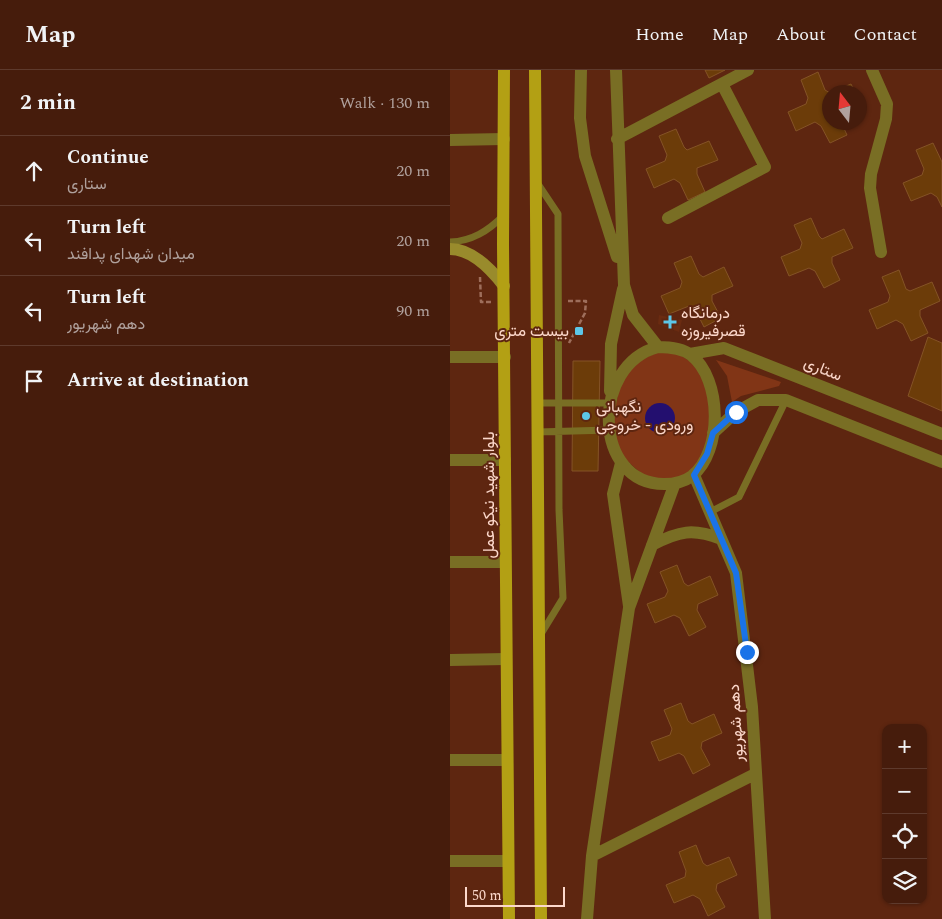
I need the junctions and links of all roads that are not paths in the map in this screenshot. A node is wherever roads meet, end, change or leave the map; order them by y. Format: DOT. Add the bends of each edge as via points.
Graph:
graph roads {
  1 [pos="504,70"];
  2 [pos="535,70"];
  3 [pos="581,70"];
  4 [pos="616,70"];
  5 [pos="748,70"];
  6 [pos="872,70"];
  7 [pos="722,84"];
  8 [pos="617,138"];
  9 [pos="504,139"];
  10 [pos="450,140"];
  11 [pos="536,180"];
  12 [pos="503,216"];
  13 [pos="668,218"];
  14 [pos="450,242"];
  15 [pos="450,249"];
  16 [pos="881,252"];
  17 [pos="624,280"];
  18 [pos="504,286"];
  19 [pos="658,347"];
  20 [pos="690,354"];
  21 [pos="450,357"];
  22 [pos="505,357"];
  23 [pos="786,400"];
  24 [pos="610,402"];
  25 [pos="537,403"];
  26 [pos="558,403"];
  27 [pos="610,430"];
  28 [pos="537,432"];
  29 [pos="560,432"];
  30 [pos="713,433"];
  31 [pos="942,434"];
  32 [pos="450,460"];
  33 [pos="505,460"];
  34 [pos="942,462"];
  35 [pos="620,463"];
  36 [pos="694,475"];
  37 [pos="675,484"];
  38 [pos="710,512"];
  39 [pos="721,539"];
  40 [pos="652,545"];
  41 [pos="450,562"];
  42 [pos="505,562"];
  43 [pos="630,608"];
  44 [pos="538,638"];
  45 [pos="506,659"];
  46 [pos="450,660"];
  47 [pos="450,760"];
  48 [pos="506,760"];
  49 [pos="755,774"];
  50 [pos="592,856"];
  51 [pos="450,861"];
  52 [pos="507,861"];
  53 [pos="509,919"];
  54 [pos="540,919"];
  55 [pos="587,919"];
  56 [pos="765,919"];
  1 -- 9 [label="main road, بلوار شهید نیکو عمل"];
  2 -- 11 [label="main road"];
  3 -- 17 [label="street" via="580,118 585,156"];
  4 -- 8 [label="street"];
  5 -- 7 [label="street"];
  6 -- 16 [label="street" via="887,104 870,188"];
  7 -- 8 [label="street"];
  7 -- 13 [label="street" via="764,167"];
  8 -- 17 [label="street"];
  9 -- 10 [label="street"];
  9 -- 12 [label="main road, بلوار شهید نیکو عمل"];
  11 -- 25 [label="main road"];
  11 -- 26 [label="lane" via="558,214"];
  12 -- 14 [label="lane" via="481,235"];
  12 -- 18 [label="main road, بلوار شهید نیکو عمل"];
  15 -- 18 [label="main road" via="458,249 480,261"];
  17 -- 19 [label="street" via="633,315"];
  17 -- 24 [label="street" via="611,344"];
  18 -- 22 [label="main road, بلوار شهید نیکو عمل"];
  19 -- 20 [label="street"];
  19 -- 24 [label="street" via="639,353 624,368"];
  20 -- 30 [label="street" via="711,381"];
  20 -- 31 [label="street, ستاری" via="724,348"];
  21 -- 22 [label="street"];
  22 -- 33 [label="main road, بلوار شهید نیکو عمل"];
  23 -- 30 [label="street" via="758,400 736,412"];
  23 -- 34 [label="street"];
  23 -- 38 [label="lane" via="739,497"];
  24 -- 26 [label="lane"];
  24 -- 27 [label="street"];
  25 -- 26 [label="lane"];
  25 -- 28 [label="main road"];
  26 -- 29 [label="lane"];
  27 -- 29 [label="lane"];
  27 -- 35 [label="street"];
  28 -- 29 [label="lane"];
  28 -- 44 [label="main road"];
  29 -- 44 [label="lane" via="563,598"];
  30 -- 36 [label="street" via="707,454"];
  32 -- 33 [label="street"];
  33 -- 42 [label="main road, بلوار شهید نیکو عمل"];
  35 -- 37 [label="street" via="645,481"];
  35 -- 43 [label="street" via="613,494"];
  36 -- 37 [label="street"];
  36 -- 38 [label="street, دهم شهریور"];
  37 -- 40 [label="street"];
  38 -- 39 [label="street, دهم شهریور"];
  39 -- 40 [label="street" via="691,531 672,535"];
  39 -- 49 [label="street, دهم شهریور" via="736,573 746,642"];
  40 -- 43 [label="street"];
  41 -- 42 [label="street"];
  42 -- 45 [label="main road, بلوار شهید نیکو عمل"];
  43 -- 50 [label="street"];
  44 -- 54 [label="main road"];
  45 -- 46 [label="street"];
  45 -- 48 [label="main road, بلوار شهید نیکو عمل"];
  47 -- 48 [label="street"];
  48 -- 52 [label="main road, بلوار شهید نیکو عمل"];
  49 -- 50 [label="street"];
  49 -- 56 [label="street, دهم شهریور"];
  50 -- 55 [label="street"];
  51 -- 52 [label="street"];
  52 -- 53 [label="main road, بلوار شهید نیکو عمل"];
}
